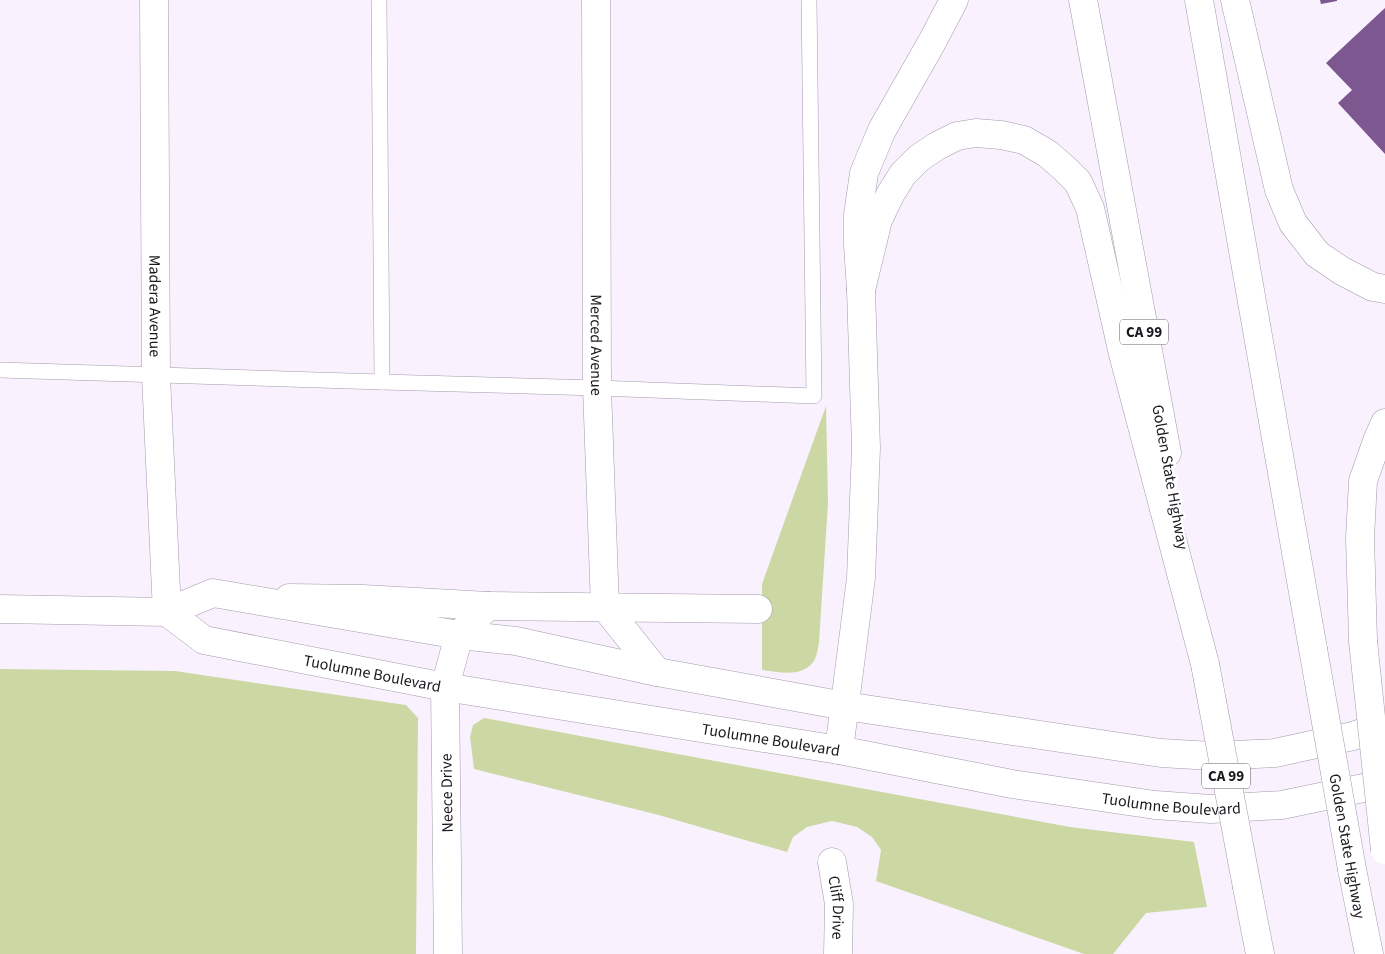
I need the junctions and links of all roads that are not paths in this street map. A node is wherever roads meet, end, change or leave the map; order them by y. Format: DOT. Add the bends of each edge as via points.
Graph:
graph roads {
  1 [pos="154,0"];
  2 [pos="379,0"];
  3 [pos="596,0"];
  4 [pos="809,0"];
  5 [pos="954,0"];
  6 [pos="1083,0"];
  7 [pos="1199,0"];
  8 [pos="1235,0"];
  9 [pos="1385,289"];
  10 [pos="861,290"];
  11 [pos="0,370"];
  12 [pos="156,376"];
  13 [pos="382,382"];
  14 [pos="597,388"];
  15 [pos="1385,423"];
  16 [pos="246,598"];
  17 [pos="488,606"];
  18 [pos="605,607"];
  19 [pos="0,609"];
  20 [pos="758,609"];
  21 [pos="166,612"];
  22 [pos="459,635"];
  23 [pos="1205,664"];
  24 [pos="657,672"];
  25 [pos="445,687"];
  26 [pos="845,706"];
  27 [pos="1385,725"];
  28 [pos="839,750"];
  29 [pos="1385,781"];
  30 [pos="1385,850"];
  31 [pos="832,862"];
  32 [pos="448,954"];
  33 [pos="838,954"];
  34 [pos="1260,954"];
  35 [pos="1369,954"];
  1 -- 12 [label="main road, Madera Avenue"];
  2 -- 13 [label="lane"];
  3 -- 14 [label="main road, Merced Avenue"];
  4 -- 14 [label="lane" via="814,396"];
  5 -- 10 [label="main road" via="882,130 864,173 858,215"];
  6 -- 23 [label="main road, Golden State Highway / CA 99"];
  7 -- 35 [label="main road, Golden State Highway, bridge"];
  8 -- 9 [label="main road" via="1279,190 1293,223 1317,254 1373,287"];
  10 -- 23 [label="main road" via="878,220 891,193 919,158 957,136 976,133 1024,140 1048,154 1078,182 1090,208 1123,354"];
  10 -- 26 [label="main road" via="866,448 862,569"];
  11 -- 12 [label="lane"];
  12 -- 13 [label="lane"];
  12 -- 21 [label="main road, Madera Avenue"];
  13 -- 14 [label="lane"];
  14 -- 18 [label="main road, Merced Avenue"];
  15 -- 30 [label="main road, bridge" via="1363,482 1360,538 1363,642"];
  16 -- 17 [label="main road" via="363,599"];
  16 -- 21 [label="main road" via="213,593"];
  16 -- 22 [label="main road"];
  17 -- 18 [label="main road"];
  17 -- 22 [label="main road"];
  18 -- 20 [label="main road"];
  18 -- 24 [label="main road"];
  19 -- 21 [label="main road"];
  21 -- 25 [label="main road, Tuolumne Boulevard" via="204,640"];
  22 -- 24 [label="main road" via="516,641"];
  22 -- 25 [label="main road, Neece Drive"];
  23 -- 34 [label="main road, Golden State Highway / CA 99, bridge"];
  24 -- 26 [label="main road"];
  25 -- 28 [label="main road, Tuolumne Boulevard"];
  25 -- 32 [label="main road, Neece Drive"];
  26 -- 27 [label="main road" via="1161,753 1212,756 1275,753 1353,736"];
  26 -- 28 [label="main road"];
  28 -- 29 [label="main road, Tuolumne Boulevard" via="1012,784 1155,805 1211,809 1282,805"];
  31 -- 33 [label="main road, Cliff Drive" via="839,904"];
}
